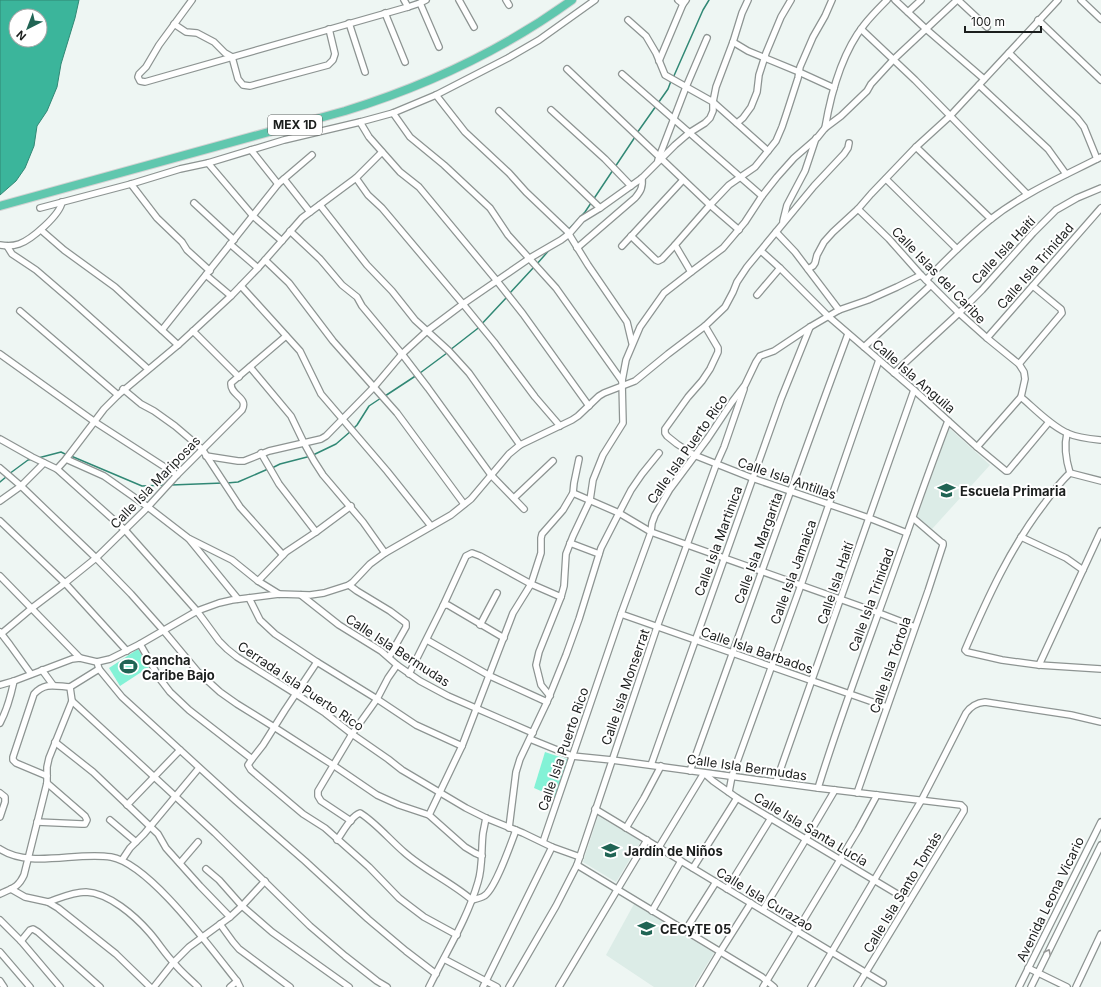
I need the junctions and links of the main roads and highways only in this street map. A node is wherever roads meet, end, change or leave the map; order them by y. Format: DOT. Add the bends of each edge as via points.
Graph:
graph roads {
  1 [pos="572,0"];
  2 [pos="0,206"];
  1 -- 2 [label="highway, MEX 1D" via="488,53 428,82 388,97"];
}
